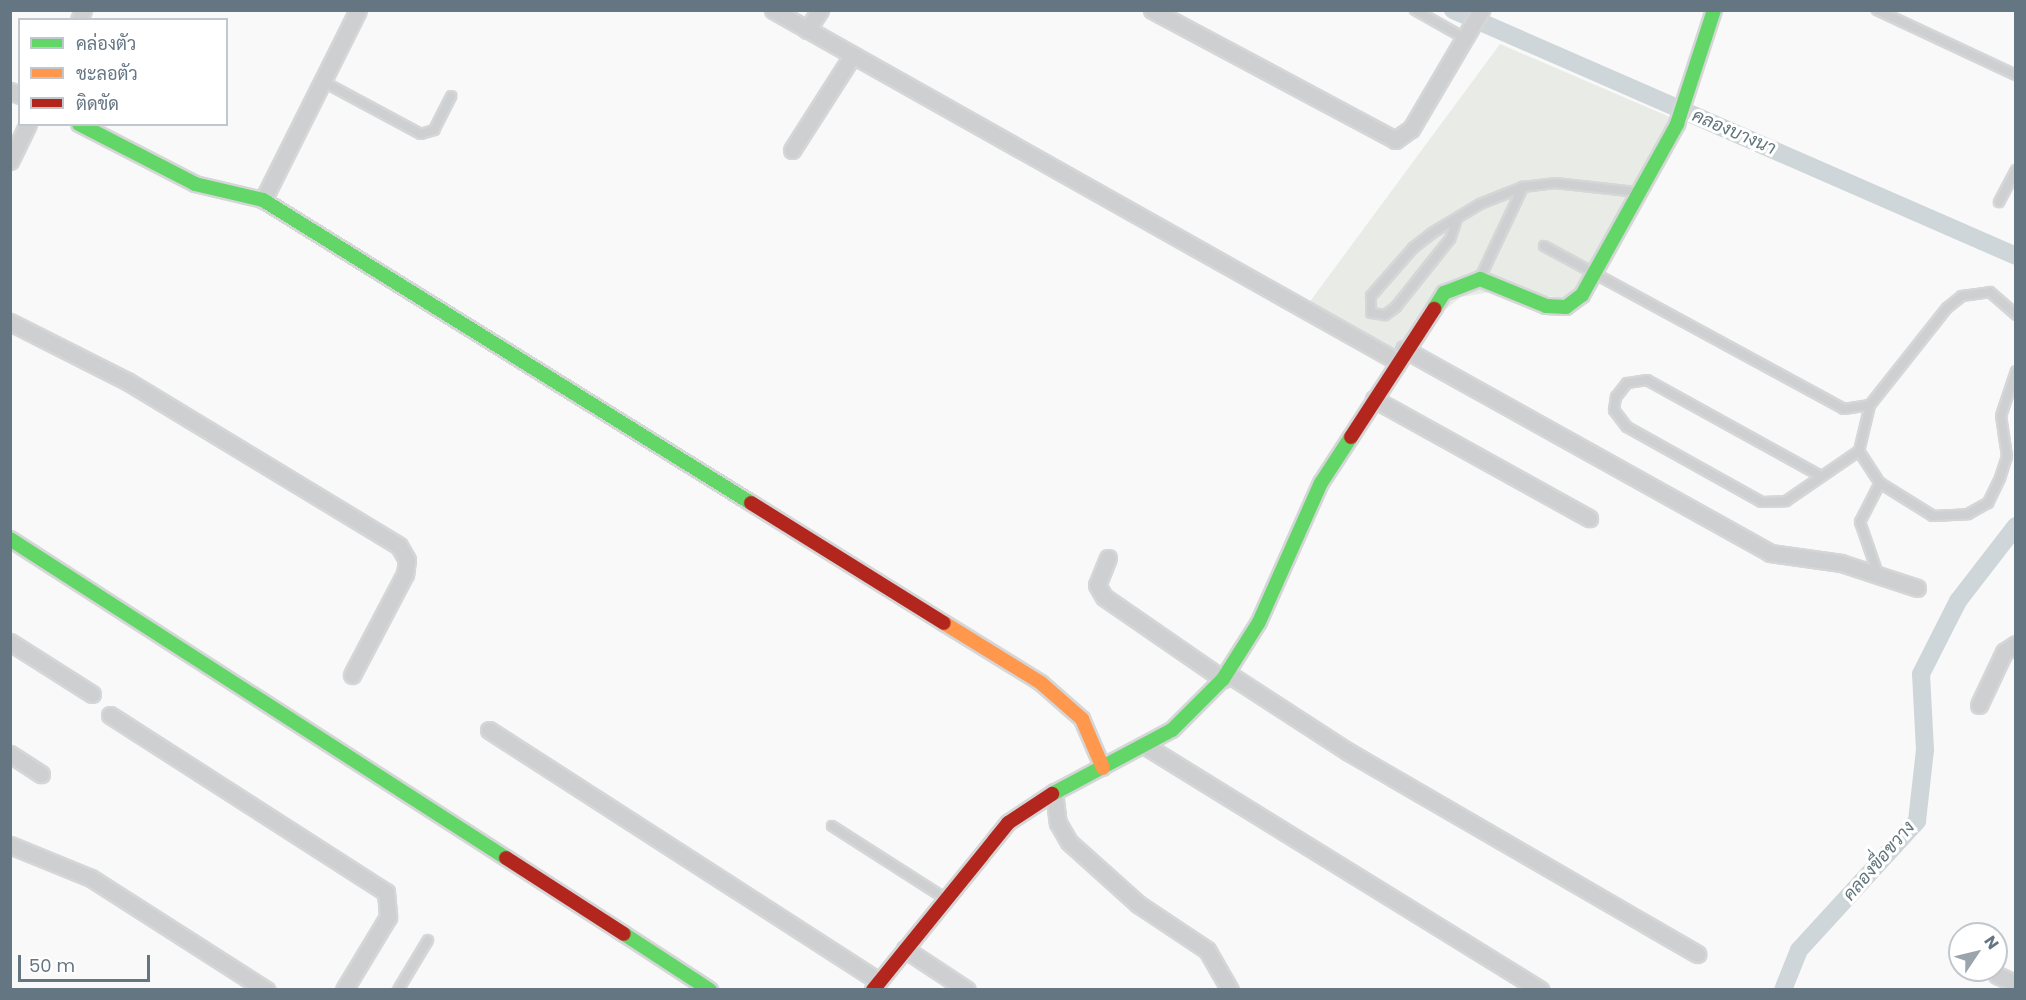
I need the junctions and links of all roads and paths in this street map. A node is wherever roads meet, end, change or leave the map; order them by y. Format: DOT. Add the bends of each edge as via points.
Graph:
graph roads {
  1 [pos="358,10"];
  2 [pos="773,10"];
  3 [pos="820,10"];
  4 [pos="1152,10"];
  5 [pos="1415,10"];
  6 [pos="1481,10"];
  7 [pos="1714,10"];
  8 [pos="1877,10"];
  9 [pos="807,30"];
  10 [pos="1470,34"];
  11 [pos="852,56"];
  12 [pos="2016,75"];
  13 [pos="322,81"];
  14 [pos="451,96"];
  15 [pos="27,126"];
  16 [pos="83,126"];
  17 [pos="792,150"];
  18 [pos="10,161"];
  19 [pos="2016,170"];
  20 [pos="1523,187"];
  21 [pos="1641,193"];
  22 [pos="263,200"];
  23 [pos="1999,202"];
  24 [pos="1457,219"];
  25 [pos="1545,246"];
  26 [pos="1596,276"];
  27 [pos="1480,279"];
  28 [pos="2016,315"];
  29 [pos="10,322"];
  30 [pos="1400,355"];
  31 [pos="2016,371"];
  32 [pos="1374,399"];
  33 [pos="1870,405"];
  34 [pos="1859,451"];
  35 [pos="1819,475"];
  36 [pos="1880,483"];
  37 [pos="1589,518"];
  38 [pos="10,539"];
  39 [pos="1108,558"];
  40 [pos="1880,578"];
  41 [pos="1917,588"];
  42 [pos="10,642"];
  43 [pos="2016,644"];
  44 [pos="352,675"];
  45 [pos="1225,676"];
  46 [pos="92,694"];
  47 [pos="1979,705"];
  48 [pos="110,715"];
  49 [pos="489,730"];
  50 [pos="1144,745"];
  51 [pos="10,754"];
  52 [pos="1103,768"];
  53 [pos="41,774"];
  54 [pos="1054,792"];
  55 [pos="832,826"];
  56 [pos="10,845"];
  57 [pos="943,897"];
  58 [pos="428,940"];
  59 [pos="905,949"];
  60 [pos="1697,954"];
  61 [pos="875,985"];
  62 [pos="266,990"];
  63 [pos="344,990"];
  64 [pos="398,990"];
  65 [pos="710,990"];
  66 [pos="967,990"];
  67 [pos="1230,990"];
  68 [pos="1540,990"];
  1 -- 13 [label="street"];
  2 -- 9 [label="street"];
  3 -- 9 [label="street"];
  4 -- 10 [label="street" via="1395,140 1411,129"];
  5 -- 10 [label="lane"];
  6 -- 10 [label="street"];
  7 -- 21 [label="street" via="1677,124"];
  8 -- 12 [label="lane"];
  9 -- 11 [label="street"];
  11 -- 17 [label="street"];
  11 -- 30 [label="street"];
  13 -- 14 [label="lane" via="421,134 434,129"];
  13 -- 22 [label="street"];
  15 -- 18 [label="street"];
  16 -- 22 [label="street" via="195,183"];
  19 -- 23 [label="lane"];
  20 -- 21 [label="lane" via="1589,183"];
  20 -- 24 [label="lane"];
  20 -- 27 [label="lane"];
  21 -- 26 [label="street"];
  22 -- 52 [label="street" via="1041,683 1082,719"];
  24 -- 24 [label="lane" via="1438,257 1396,307 1385,315 1371,313 1371,296 1413,248"];
  25 -- 26 [label="lane"];
  26 -- 27 [label="street" via="1574,302 1558,307"];
  26 -- 33 [label="lane" via="1828,403 1855,409"];
  27 -- 30 [label="street" via="1444,293"];
  28 -- 33 [label="lane" via="1990,292 1962,296 1947,308"];
  29 -- 44 [label="street" via="127,381 399,546 407,560 405,574"];
  30 -- 32 [label="street"];
  30 -- 40 [label="street" via="1762,550 1841,563"];
  31 -- 36 [label="lane" via="2001,417 2007,456 1988,503 1968,514 1934,516"];
  32 -- 37 [label="street"];
  32 -- 45 [label="street" via="1321,483 1259,622"];
  33 -- 34 [label="lane"];
  34 -- 35 [label="lane"];
  34 -- 36 [label="lane"];
  35 -- 35 [label="lane" via="1647,380 1627,383 1616,396 1614,410 1627,427 1762,502 1786,501"];
  36 -- 40 [label="lane" via="1860,522"];
  38 -- 65 [label="street"];
  39 -- 45 [label="street" via="1097,585 1104,597"];
  40 -- 41 [label="street"];
  42 -- 46 [label="street"];
  43 -- 47 [label="street" via="2004,652"];
  45 -- 50 [label="street" via="1189,718"];
  45 -- 60 [label="street"];
  48 -- 63 [label="street" via="386,892 388,917"];
  49 -- 61 [label="street"];
  50 -- 52 [label="street"];
  50 -- 68 [label="street"];
  51 -- 53 [label="street"];
  52 -- 54 [label="street"];
  54 -- 57 [label="street" via="1008,823"];
  54 -- 67 [label="street" via="1058,823 1069,842 1138,904 1207,951"];
  55 -- 57 [label="lane"];
  56 -- 62 [label="street" via="91,878"];
  57 -- 59 [label="street"];
  58 -- 64 [label="lane"];
  59 -- 61 [label="street"];
  59 -- 66 [label="street"];
}
